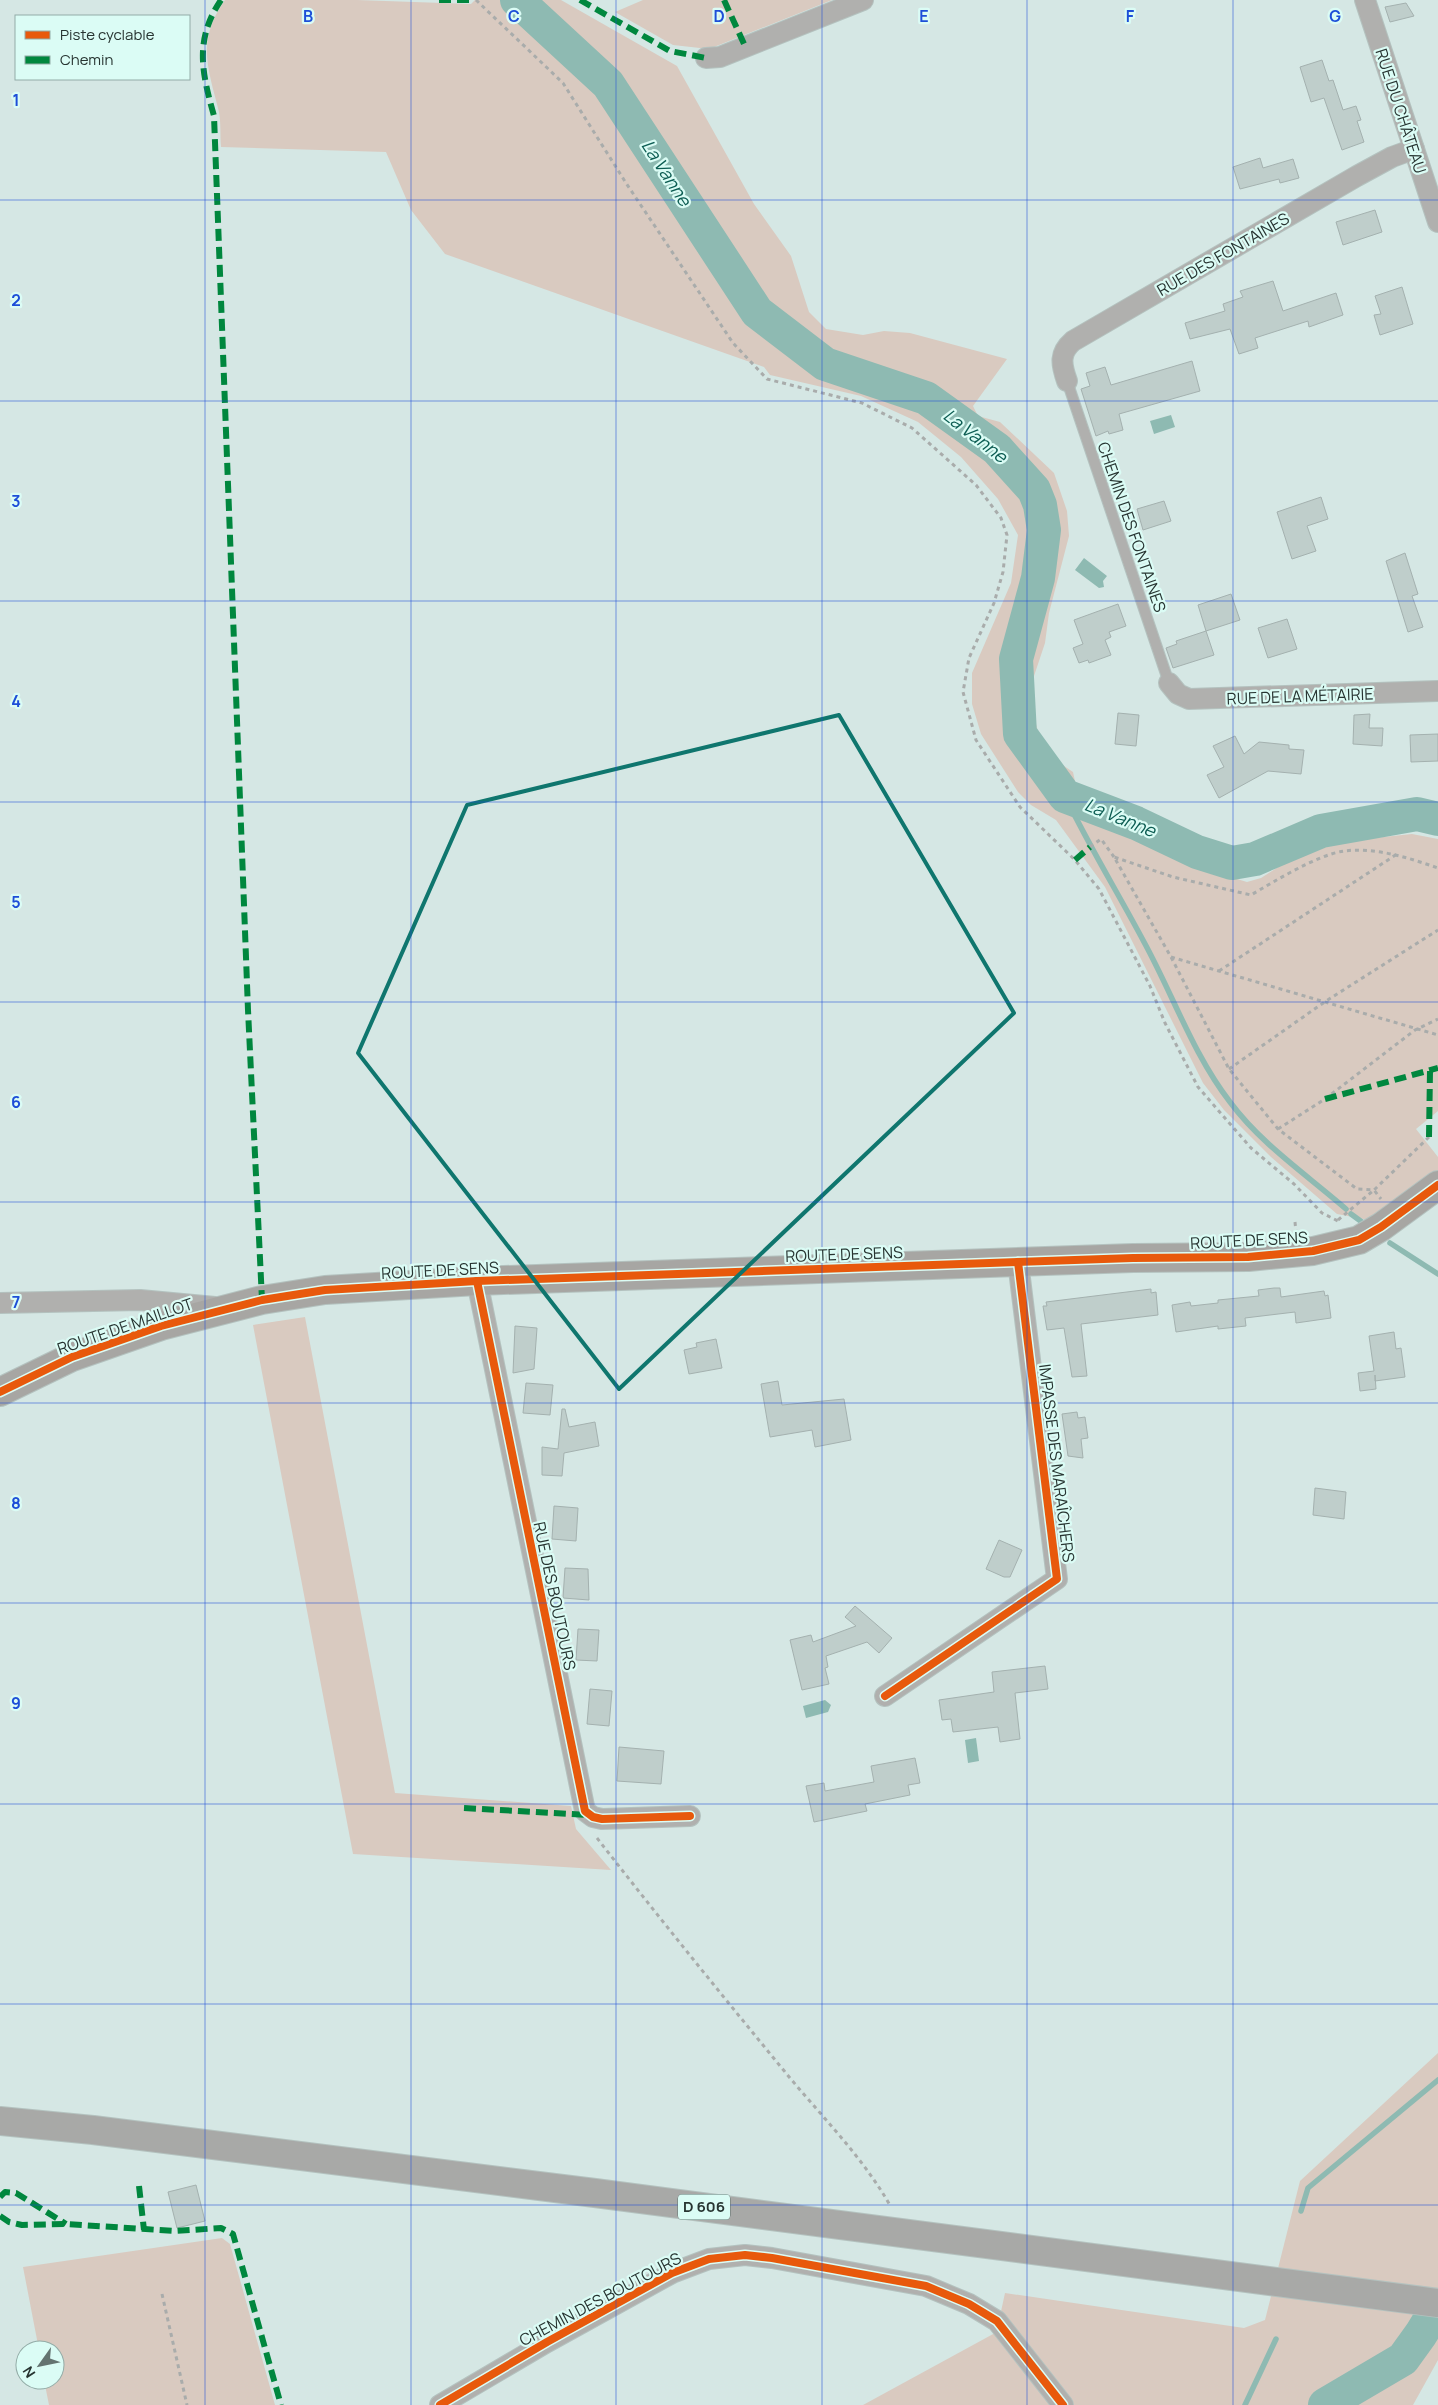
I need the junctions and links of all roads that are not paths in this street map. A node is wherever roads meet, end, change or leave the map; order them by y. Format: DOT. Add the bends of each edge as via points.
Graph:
graph roads {
  1 [pos="863,0"];
  2 [pos="1365,0"];
  3 [pos="706,58"];
  4 [pos="1414,149"];
  5 [pos="1438,222"];
  6 [pos="1067,380"];
  7 [pos="1169,684"];
  8 [pos="1438,692"];
  9 [pos="1438,1186"];
  10 [pos="1018,1262"];
  11 [pos="477,1282"];
  12 [pos="0,1303"];
  13 [pos="230,1307"];
  14 [pos="0,1392"];
  15 [pos="885,1696"];
  16 [pos="690,1816"];
  17 [pos="0,2121"];
  18 [pos="1438,2303"];
  19 [pos="440,2405"];
  20 [pos="1063,2405"];
  1 -- 3 [label="street" via="720,57"];
  2 -- 4 [label="street, RUE DU CHÂTEAU"];
  4 -- 5 [label="street, RUE DU CHÂTEAU"];
  4 -- 6 [label="street, RUE DES FONTAINES" via="1357,176 1073,341 1062,354"];
  6 -- 7 [label="lane, CHEMIN DES FONTAINES"];
  7 -- 8 [label="street, RUE DE LA MÉTAIRIE" via="1178,694 1189,699"];
  9 -- 10 [label="street, ROUTE DE SENS" via="1370,1234 1313,1251 1248,1256"];
  10 -- 11 [label="street, ROUTE DE SENS"];
  10 -- 15 [label="street, IMPASSE DES MARAÎCHERS" via="1057,1579"];
  11 -- 13 [label="street, ROUTE DE SENS" via="325,1290"];
  11 -- 16 [label="street, RUE DES BOUTOURS" via="585,1811 588,1815 602,1818"];
  12 -- 13 [label="street" via="140,1300"];
  13 -- 14 [label="street, ROUTE DE MAILLOT" via="161,1326 72,1357"];
  17 -- 18 [label="main road, D 606" via="526,2184"];
  19 -- 20 [label="street, CHEMIN DES BOUTOURS" via="664,2277 710,2259 745,2255 926,2286 969,2304 997,2321"];
}
